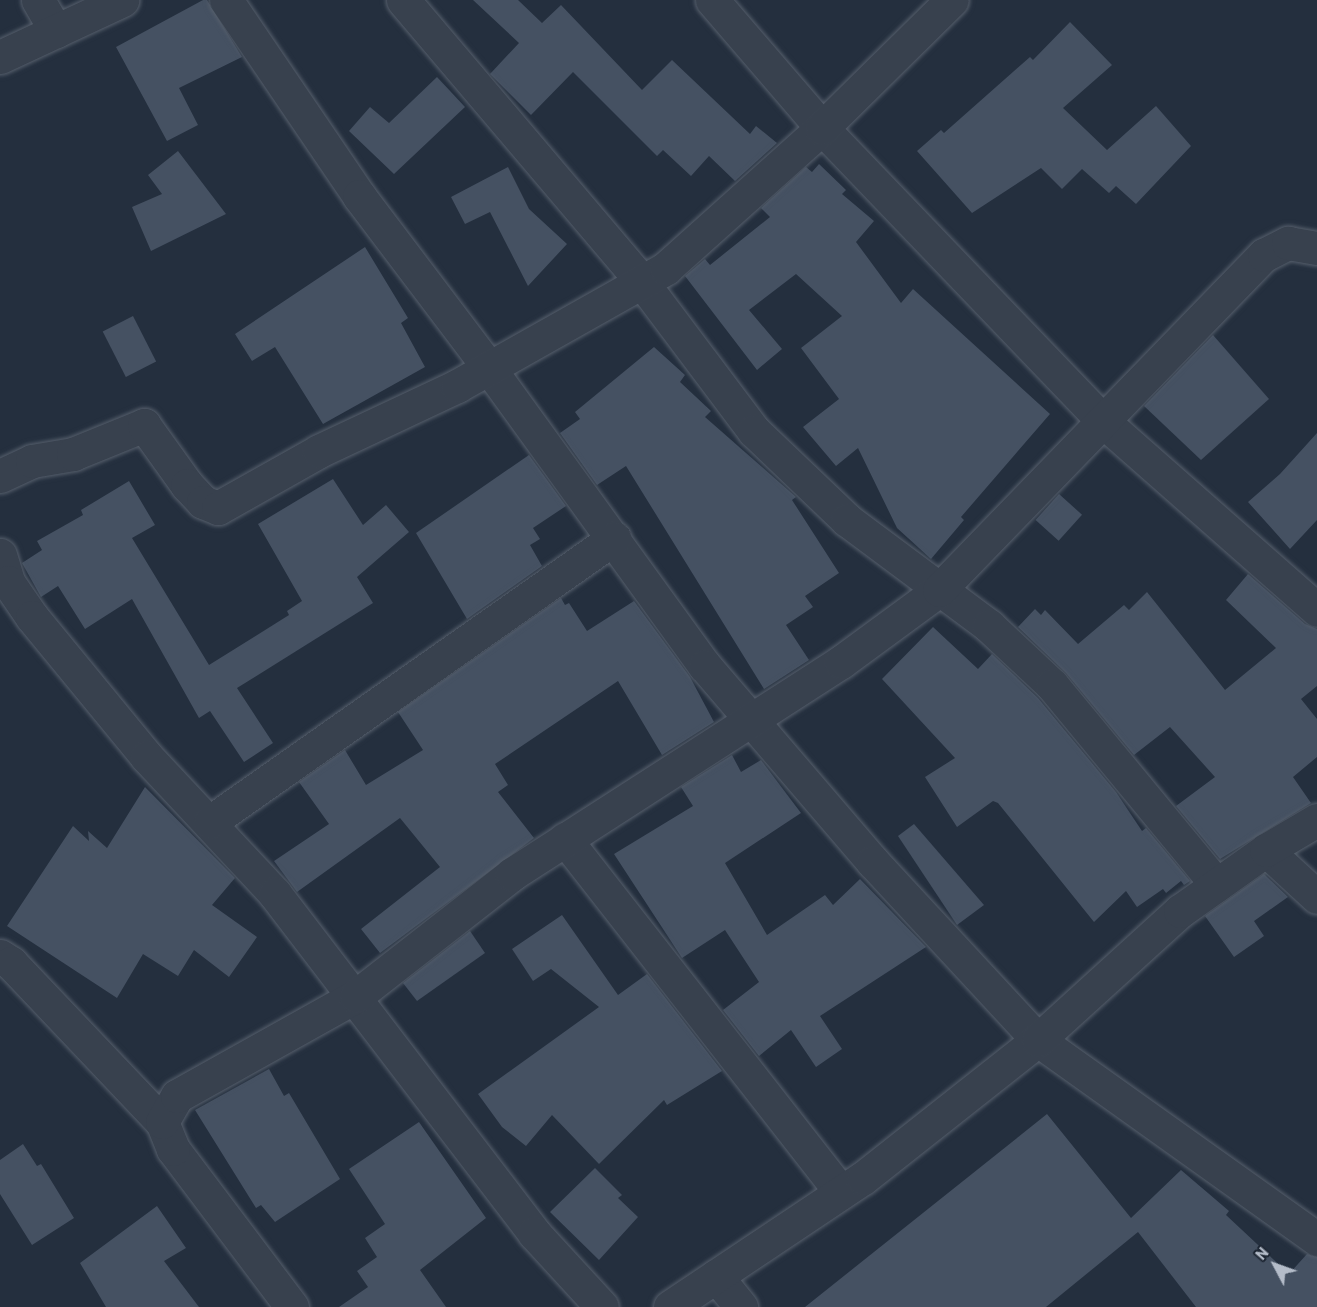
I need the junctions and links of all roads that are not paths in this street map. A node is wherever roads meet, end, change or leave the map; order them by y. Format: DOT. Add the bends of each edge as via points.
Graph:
graph roads {
  1 [pos="38,0"];
  2 [pos="122,0"];
  3 [pos="226,0"];
  4 [pos="403,0"];
  5 [pos="712,0"];
  6 [pos="952,0"];
  7 [pos="56,31"];
  8 [pos="0,57"];
  9 [pos="822,128"];
  10 [pos="1317,248"];
  11 [pos="642,282"];
  12 [pos="489,368"];
  13 [pos="1104,422"];
  14 [pos="0,476"];
  15 [pos="614,538"];
  16 [pos="0,555"];
  17 [pos="939,590"];
  18 [pos="1317,610"];
  19 [pos="749,720"];
  20 [pos="1317,820"];
  21 [pos="210,822"];
  22 [pos="565,839"];
  23 [pos="1266,850"];
  24 [pos="1217,885"];
  25 [pos="1317,897"];
  26 [pos="0,956"];
  27 [pos="356,996"];
  28 [pos="1038,1040"];
  29 [pos="162,1122"];
  30 [pos="841,1192"];
  31 [pos="1317,1239"];
  32 [pos="716,1276"];
  33 [pos="292,1307"];
  34 [pos="602,1307"];
  35 [pos="670,1307"];
  36 [pos="741,1307"];
  1 -- 7 [label="street"];
  2 -- 7 [label="street"];
  3 -- 12 [label="street" via="359,196"];
  4 -- 11 [label="street"];
  5 -- 9 [label="street"];
  6 -- 9 [label="street"];
  7 -- 8 [label="street"];
  9 -- 11 [label="street" via="666,268"];
  9 -- 13 [label="street"];
  10 -- 13 [label="street" via="1288,243 1264,255"];
  11 -- 12 [label="street"];
  11 -- 17 [label="street" via="779,459 890,556"];
  12 -- 14 [label="street" via="319,451 218,508 203,502 186,484 144,425 73,454 32,461"];
  12 -- 15 [label="street"];
  13 -- 17 [label="street"];
  13 -- 18 [label="street"];
  15 -- 19 [label="street" via="705,666"];
  15 -- 21 [label="street"];
  16 -- 21 [label="street" via="8,582 32,617 147,758"];
  17 -- 19 [label="street" via="841,662"];
  17 -- 24 [label="street" via="989,626 1052,685"];
  19 -- 22 [label="street"];
  19 -- 28 [label="street" via="873,862"];
  20 -- 23 [label="street"];
  21 -- 27 [label="street" via="275,894"];
  22 -- 27 [label="street" via="512,874"];
  22 -- 30 [label="street"];
  23 -- 24 [label="street"];
  23 -- 25 [label="street"];
  24 -- 28 [label="street" via="1180,911"];
  26 -- 29 [label="street"];
  27 -- 29 [label="street" via="177,1096"];
  27 -- 34 [label="street" via="534,1233"];
  28 -- 30 [label="street"];
  28 -- 31 [label="street"];
  29 -- 33 [label="street" via="173,1149"];
  30 -- 32 [label="street"];
  32 -- 35 [label="street"];
  32 -- 36 [label="street"];
}
